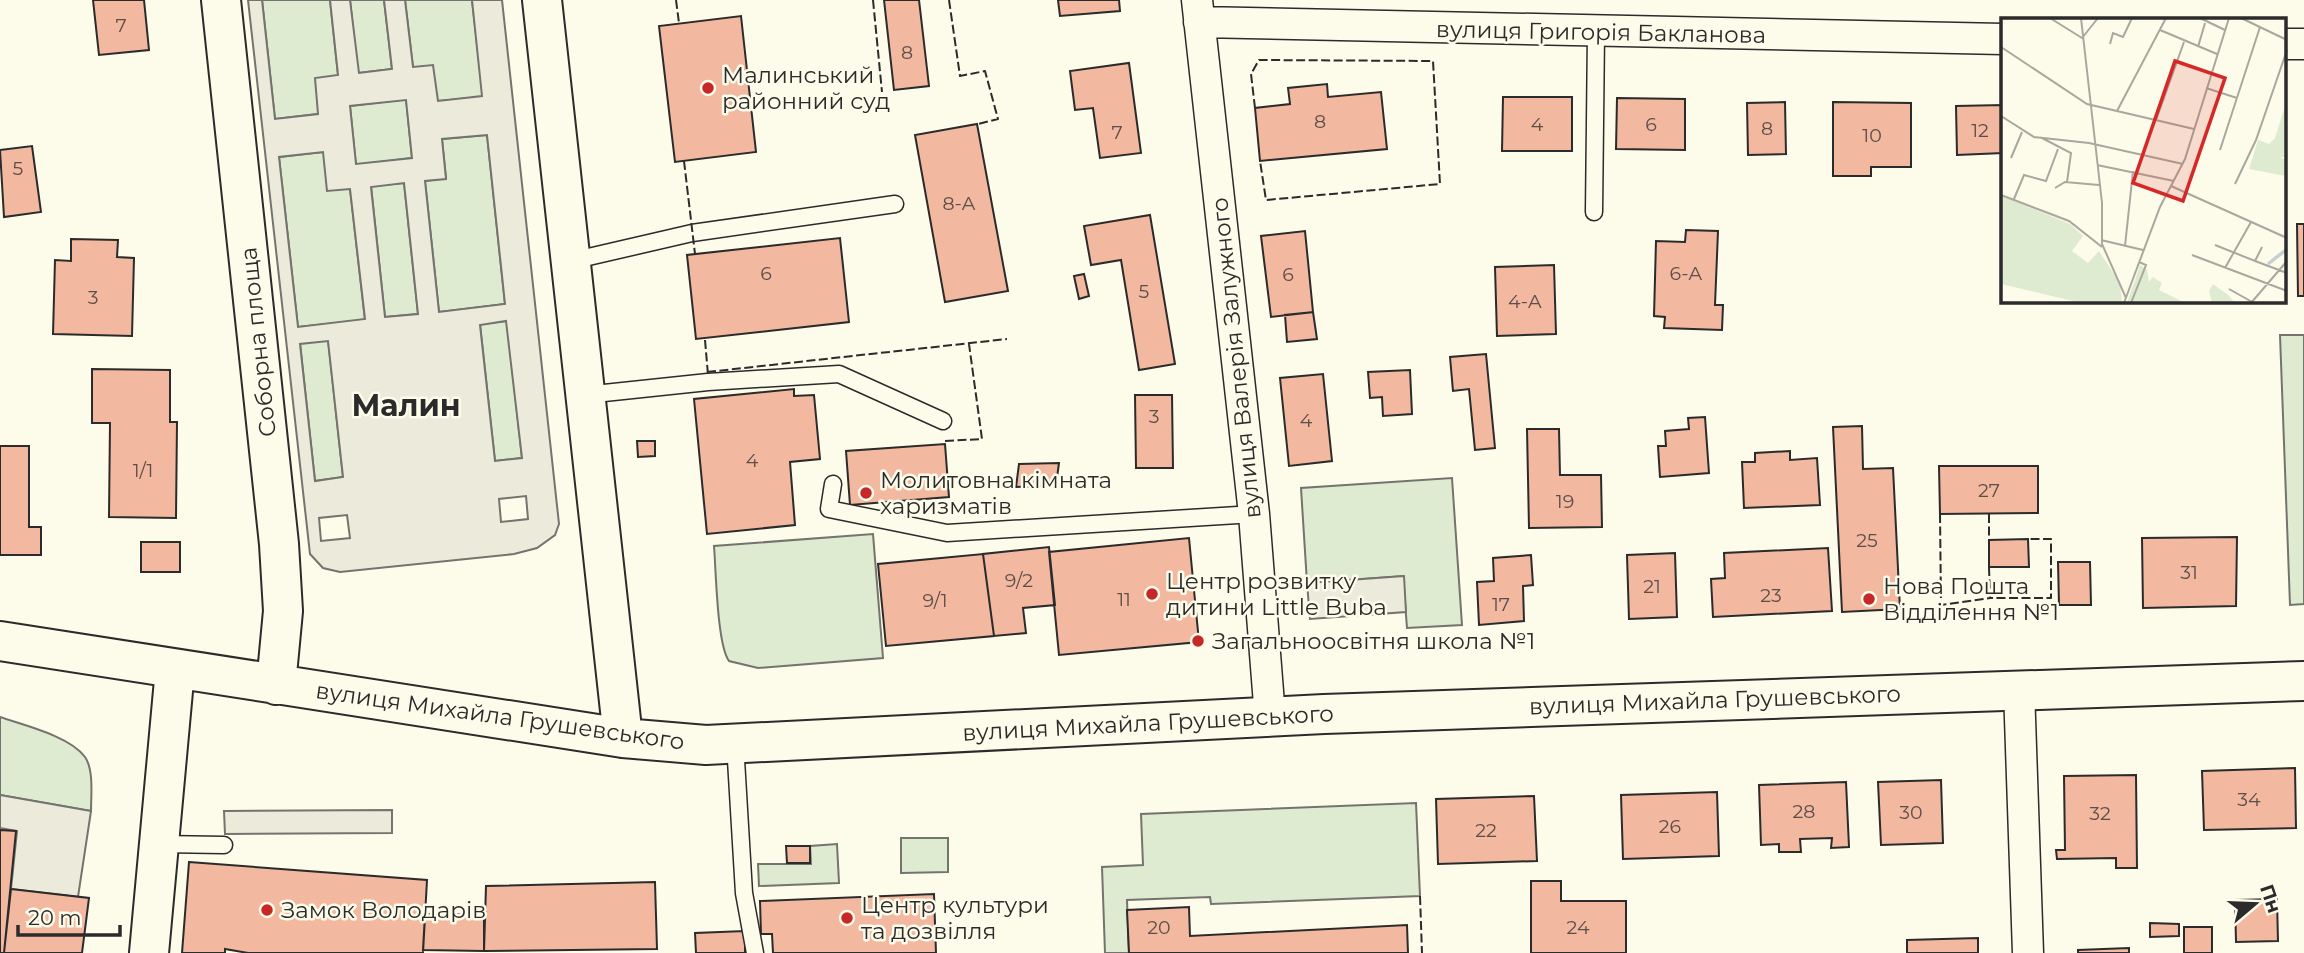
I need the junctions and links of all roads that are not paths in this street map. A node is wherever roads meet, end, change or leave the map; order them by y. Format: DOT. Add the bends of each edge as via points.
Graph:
graph roads {
  1 [pos="221,0"];
  2 [pos="542,0"];
  3 [pos="1198,11"];
  4 [pos="1596,32"];
  5 [pos="2001,40"];
  6 [pos="2286,44"];
  7 [pos="2304,44"];
  8 [pos="895,204"];
  9 [pos="1594,212"];
  10 [pos="571,261"];
  11 [pos="585,395"];
  12 [pos="943,421"];
  13 [pos="833,484"];
  14 [pos="1254,514"];
  15 [pos="0,641"];
  16 [pos="175,669"];
  17 [pos="2304,681"];
  18 [pos="276,685"];
  19 [pos="2019,689"];
  20 [pos="1270,717"];
  21 [pos="623,738"];
  22 [pos="736,743"];
  23 [pos="159,844"];
  24 [pos="223,845"];
  25 [pos="149,953"];
  26 [pos="755,953"];
  27 [pos="2028,953"];
  1 -- 18 [label="street, Соборна площа" via="280,554 283,611"];
  2 -- 10 [label="street"];
  3 -- 4 [label="street, вулиця Григорія Бакланова"];
  3 -- 14 [label="street, вулиця Валерія Залужного"];
  4 -- 5 [label="street, вулиця Григорія Бакланова"];
  4 -- 9 [label="lane"];
  6 -- 7 [label="street"];
  8 -- 10 [label="lane" via="692,233"];
  10 -- 11 [label="street"];
  11 -- 12 [label="lane" via="839,374"];
  11 -- 21 [label="street"];
  13 -- 14 [label="lane" via="828,509 947,533"];
  14 -- 20 [label="street, вулиця Валерія Залужного"];
  15 -- 16 [label="street, вулиця Михайла Грушевського"];
  16 -- 18 [label="street, вулиця Михайла Грушевського"];
  16 -- 23 [label="street"];
  17 -- 19 [label="street, вулиця Михайла Грушевського"];
  18 -- 21 [label="street, вулиця Михайла Грушевського"];
  19 -- 20 [label="street, вулиця Михайла Грушевського"];
  19 -- 27 [label="street"];
  20 -- 22 [label="street, вулиця Михайла Грушевського"];
  21 -- 22 [label="street, вулиця Михайла Грушевського"];
  22 -- 26 [label="lane" via="744,893"];
  23 -- 24 [label="lane"];
  23 -- 25 [label="street"];
}
